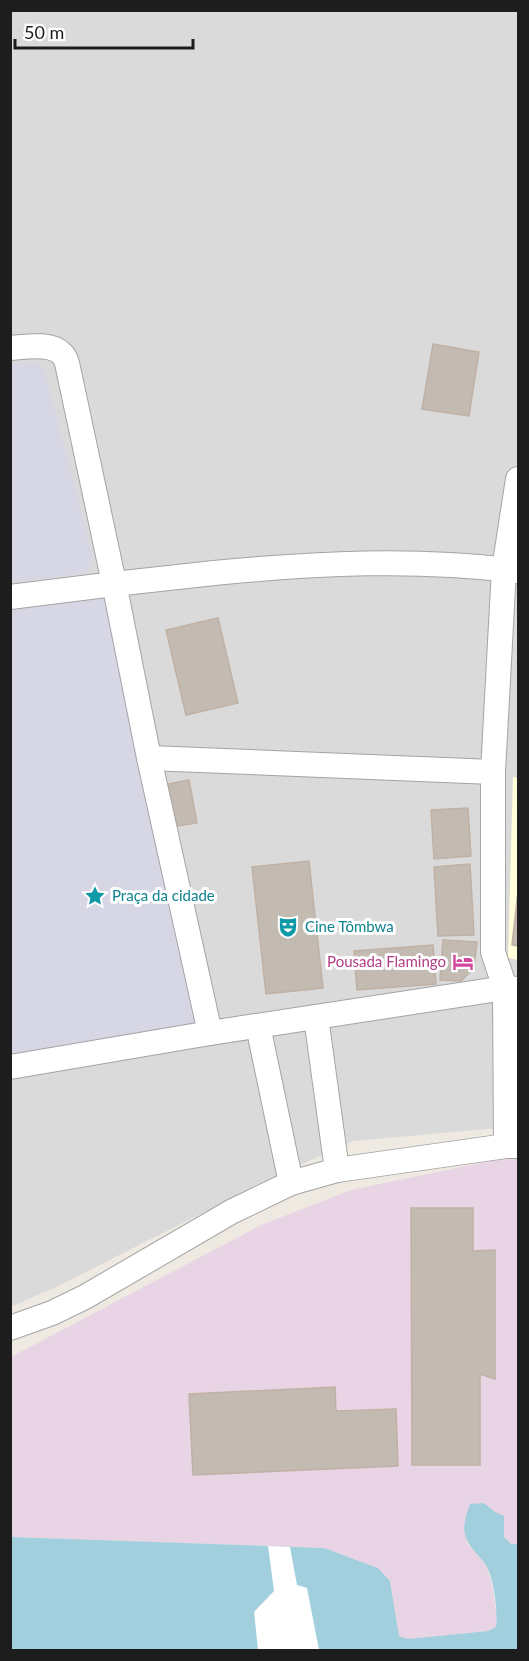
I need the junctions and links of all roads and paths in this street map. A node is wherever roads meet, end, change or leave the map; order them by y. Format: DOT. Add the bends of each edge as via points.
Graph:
graph roads {
  1 [pos="10,348"];
  2 [pos="519,479"];
  3 [pos="511,570"];
  4 [pos="114,583"];
  5 [pos="10,597"];
  6 [pos="149,758"];
  7 [pos="493,772"];
  8 [pos="512,988"];
  9 [pos="316,1017"];
  10 [pos="258,1026"];
  11 [pos="210,1033"];
  12 [pos="10,1067"];
  13 [pos="513,1146"];
  14 [pos="337,1170"];
  15 [pos="291,1183"];
  16 [pos="10,1328"];
  1 -- 4 [label="street" via="49,347 62,353 67,363"];
  2 -- 3 [label="street"];
  3 -- 4 [label="street" via="343,563"];
  3 -- 7 [label="street"];
  4 -- 5 [label="street"];
  4 -- 6 [label="street"];
  6 -- 7 [label="street"];
  6 -- 11 [label="street"];
  7 -- 8 [label="street" via="493,952"];
  8 -- 9 [label="street"];
  8 -- 13 [label="street"];
  9 -- 10 [label="street"];
  9 -- 14 [label="street"];
  10 -- 11 [label="street"];
  10 -- 15 [label="street"];
  11 -- 12 [label="street"];
  13 -- 14 [label="street"];
  14 -- 15 [label="street"];
  15 -- 16 [label="street" via="231,1212 86,1297"];
}
